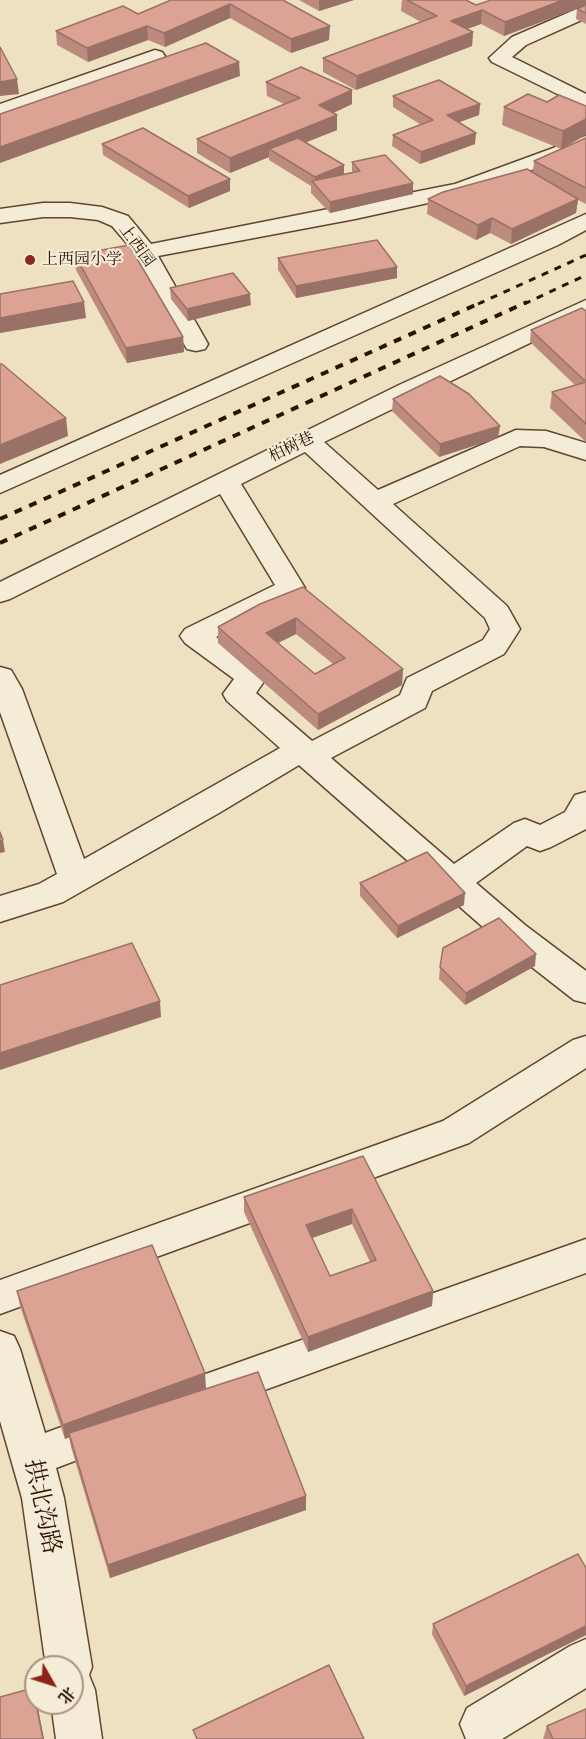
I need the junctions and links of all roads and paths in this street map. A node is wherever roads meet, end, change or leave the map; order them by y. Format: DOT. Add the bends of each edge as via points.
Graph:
graph roads {
  1 [pos="586,11"];
  2 [pos="155,56"];
  3 [pos="586,102"];
  4 [pos="0,111"];
  5 [pos="586,142"];
  6 [pos="0,216"];
  7 [pos="586,221"];
  8 [pos="144,252"];
  9 [pos="586,307"];
  10 [pos="196,344"];
  11 [pos="307,440"];
  12 [pos="586,452"];
  13 [pos="226,481"];
  14 [pos="0,485"];
  15 [pos="375,502"];
  16 [pos="0,593"];
  17 [pos="0,677"];
  18 [pos="305,752"];
  19 [pos="586,803"];
  20 [pos="75,879"];
  21 [pos="453,882"];
  22 [pos="0,909"];
  23 [pos="586,990"];
  24 [pos="586,1050"];
  25 [pos="586,1256"];
  26 [pos="0,1297"];
  27 [pos="2,1367"];
  28 [pos="187,1400"];
  29 [pos="142,1416"];
  30 [pos="31,1458"];
  31 [pos="67,1655"];
  32 [pos="586,1662"];
  33 [pos="76,1715"];
  34 [pos="483,1724"];
  35 [pos="79,1739"];
  1 -- 3 [label="street" via="519,41 499,58"];
  2 -- 4 [label="street"];
  5 -- 8 [label="street" via="461,189"];
  6 -- 8 [label="street, 上西园" via="43,210 102,214 120,221"];
  7 -- 14 [label="street"];
  8 -- 10 [label="street, 上西园"];
  9 -- 11 [label="street, 柏树巷"];
  11 -- 13 [label="street, 柏树巷"];
  11 -- 15 [label="street"];
  12 -- 15 [label="street" via="546,439 516,438"];
  13 -- 16 [label="street, 柏树巷"];
  13 -- 18 [label="street" via="291,588 195,636 252,676 238,694"];
  15 -- 18 [label="street" via="497,613 505,629 494,647 418,685 414,701"];
  17 -- 20 [label="street"];
  18 -- 20 [label="street"];
  18 -- 21 [label="street"];
  19 -- 21 [label="street" via="576,820 540,839 525,831"];
  20 -- 22 [label="street" via="51,893"];
  21 -- 23 [label="street"];
  24 -- 26 [label="street" via="374,1180"];
  25 -- 28 [label="street" via="434,1292"];
  27 -- 30 [label="street, 拱北沟路"];
  29 -- 30 [label="street"];
  30 -- 31 [label="street, 拱北沟路" via="43,1498"];
  32 -- 34 [label="street"];
  33 -- 35 [label="street"];
}
